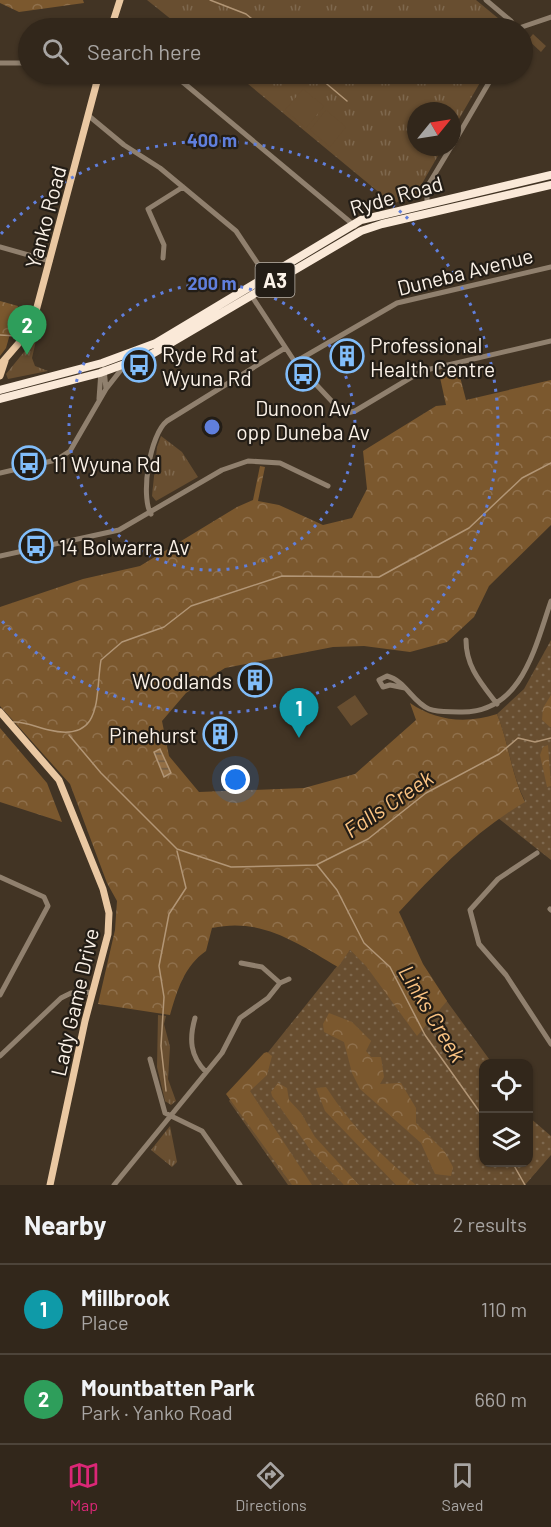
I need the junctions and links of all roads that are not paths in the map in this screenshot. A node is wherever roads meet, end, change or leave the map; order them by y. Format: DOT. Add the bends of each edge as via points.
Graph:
graph roads {
  1 [pos="120,0"];
  2 [pos="486,0"];
  3 [pos="494,3"];
  4 [pos="551,17"];
  5 [pos="114,18"];
  6 [pos="508,18"];
  7 [pos="533,23"];
  8 [pos="0,63"];
  9 [pos="18,63"];
  10 [pos="96,84"];
  11 [pos="185,84"];
  12 [pos="488,84"];
  13 [pos="89,116"];
  14 [pos="461,131"];
  15 [pos="446,156"];
  16 [pos="551,174"];
  17 [pos="551,185"];
  18 [pos="183,187"];
  19 [pos="426,203"];
  20 [pos="140,207"];
  21 [pos="148,209"];
  22 [pos="429,213"];
  23 [pos="353,223"];
  24 [pos="361,231"];
  25 [pos="0,247"];
  26 [pos="163,258"];
  27 [pos="50,261"];
  28 [pos="551,267"];
  29 [pos="266,276"];
  30 [pos="251,295"];
  31 [pos="551,341"];
  32 [pos="285,348"];
  33 [pos="295,362"];
  34 [pos="2,363"];
  35 [pos="126,365"];
  36 [pos="102,369"];
  37 [pos="0,376"];
  38 [pos="106,389"];
  39 [pos="0,390"];
  40 [pos="0,399"];
  41 [pos="99,399"];
  42 [pos="0,473"];
  43 [pos="328,486"];
  44 [pos="151,514"];
  45 [pos="0,556"];
  46 [pos="551,601"];
  47 [pos="466,640"];
  48 [pos="405,688"];
  49 [pos="497,704"];
  50 [pos="2,714"];
  51 [pos="537,853"];
  52 [pos="0,876"];
  53 [pos="241,963"];
  54 [pos="289,980"];
  55 [pos="280,983"];
  56 [pos="93,992"];
  57 [pos="0,995"];
  58 [pos="195,1018"];
  59 [pos="551,1044"];
  60 [pos="0,1056"];
  61 [pos="150,1059"];
  62 [pos="206,1072"];
  63 [pos="170,1117"];
  64 [pos="50,1185"];
  65 [pos="114,1185"];
  66 [pos="240,1185"];
  1 -- 5 [label="main road"];
  2 -- 3 [label="street"];
  3 -- 6 [label="street"];
  4 -- 7 [label="street"];
  8 -- 9 [label="street"];
  10 -- 13 [label="main road, Yanko Road"];
  11 -- 23 [label="street"];
  12 -- 14 [label="street"];
  13 -- 18 [label="street"];
  13 -- 27 [label="main road, Yanko Road"];
  15 -- 19 [label="street" via="427,187"];
  16 -- 19 [label="highway, Ryde Road / A3"];
  17 -- 22 [label="highway, Ryde Road / A3"];
  18 -- 21 [label="street"];
  18 -- 29 [label="street" via="240,234"];
  19 -- 22 [label="street"];
  19 -- 23 [label="highway, Ryde Road / A3"];
  20 -- 21 [label="street"];
  21 -- 26 [label="street" via="164,245"];
  22 -- 24 [label="highway, Ryde Road / A3"];
  23 -- 24 [label="street"];
  23 -- 29 [label="highway, Ryde Road / A3"];
  24 -- 30 [label="highway, Ryde Road / A3"];
  25 -- 27 [label="street"];
  27 -- 34 [label="main road, Yanko Road" via="28,330"];
  28 -- 33 [label="street, Duneba Avenue" via="397,303"];
  29 -- 36 [label="highway, Ryde Road / A3" via="156,342"];
  30 -- 32 [label="street"];
  30 -- 35 [label="highway, Ryde Road / A3" via="167,346"];
  31 -- 33 [label="street" via="422,371 350,413 340,410"];
  32 -- 33 [label="street"];
  32 -- 44 [label="street" via="158,429 146,502"];
  34 -- 37 [label="main road, Yanko Road"];
  35 -- 36 [label="highway, Ryde Road / A3"];
  35 -- 38 [label="street"];
  36 -- 38 [label="street"];
  36 -- 39 [label="highway, Ryde Road / A3"];
  36 -- 40 [label="highway, Ryde Road / A3"];
  36 -- 41 [label="street"];
  38 -- 41 [label="street"];
  41 -- 42 [label="street" via="66,455"];
  43 -- 44 [label="street" via="280,463 248,461 222,471"];
  44 -- 45 [label="street" via="119,530"];
  46 -- 49 [label="street" via="526,669"];
  47 -- 49 [label="street" via="470,666"];
  48 -- 49 [label="street" via="435,710 476,712"];
  50 -- 56 [label="main road, Lady Game Drive" via="62,785 107,901 108,934"];
  51 -- 59 [label="street" via="498,879 470,910 479,944 506,975"];
  52 -- 57 [label="street" via="47,901 47,910"];
  53 -- 55 [label="street" via="262,967"];
  54 -- 55 [label="street"];
  55 -- 62 [label="street" via="268,998 240,1018 226,1047"];
  56 -- 60 [label="street" via="71,993 61,998"];
  56 -- 64 [label="main road, Lady Game Drive"];
  58 -- 62 [label="street" via="192,1050"];
  61 -- 63 [label="street" via="162,1108"];
  62 -- 63 [label="street"];
  63 -- 65 [label="street"];
  63 -- 66 [label="street" via="202,1131"];
}
